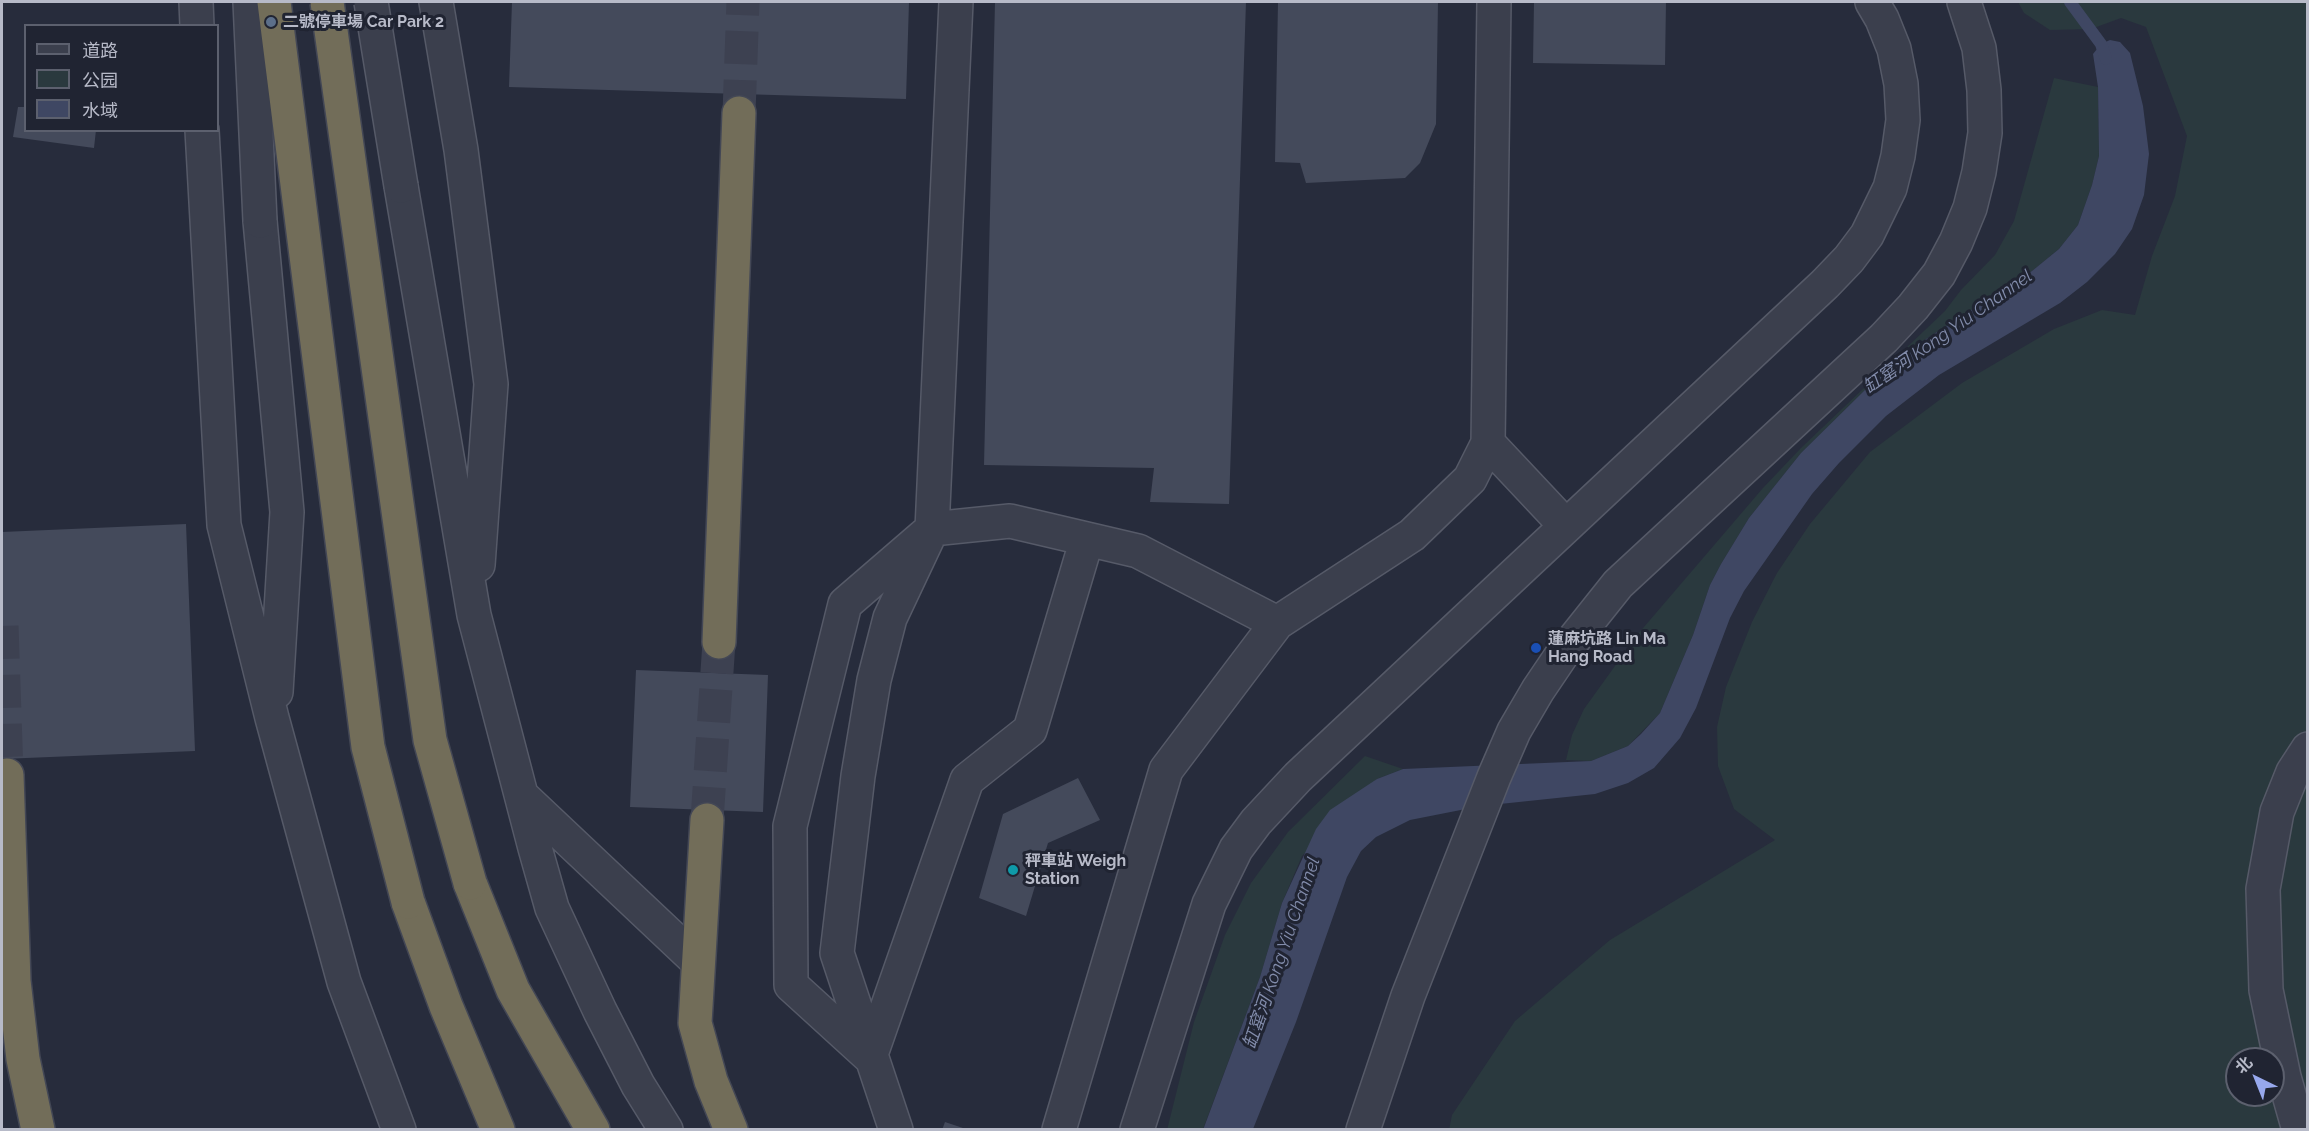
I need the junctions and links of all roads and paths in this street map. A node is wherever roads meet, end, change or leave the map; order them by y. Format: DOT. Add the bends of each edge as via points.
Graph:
graph roads {
  1 [pos="196,2"];
  2 [pos="250,2"];
  3 [pos="274,2"];
  4 [pos="327,2"];
  5 [pos="371,2"];
  6 [pos="956,2"];
  7 [pos="1494,2"];
  8 [pos="1872,2"];
  9 [pos="1964,2"];
  10 [pos="435,4"];
  11 [pos="197,24"];
  12 [pos="739,113"];
  13 [pos="202,132"];
  14 [pos="1488,443"];
  15 [pos="1566,526"];
  16 [pos="932,529"];
  17 [pos="1086,539"];
  18 [pos="474,615"];
  19 [pos="1277,623"];
  20 [pos="719,642"];
  21 [pos="273,718"];
  22 [pos="2307,749"];
  23 [pos="7,775"];
  24 [pos="522,797"];
  25 [pos="707,820"];
  26 [pos="6,904"];
  27 [pos="698,962"];
  28 [pos="870,1057"];
  29 [pos="38,1130"];
  30 [pos="399,1130"];
  31 [pos="498,1130"];
  32 [pos="593,1130"];
  33 [pos="666,1130"];
  34 [pos="731,1130"];
  35 [pos="896,1130"];
  36 [pos="1059,1130"];
  37 [pos="1137,1130"];
  38 [pos="1363,1130"];
  39 [pos="2299,1130"];
  1 -- 11 [label="street"];
  2 -- 21 [label="street, bridge" via="260,221 287,512"];
  3 -- 31 [label="highway, bridge" via="368,747 408,902"];
  4 -- 32 [label="highway, bridge" via="430,740 470,883 513,990"];
  5 -- 18 [label="street, bridge"];
  6 -- 16 [label="street"];
  7 -- 14 [label="street"];
  8 -- 15 [label="street" via="1894,49 1903,120 1890,188 1867,235 1824,284"];
  9 -- 38 [label="street" via="1979,48 1985,132 1970,208 1939,274 1884,338 1618,584 1563,653 1514,731 1494,777 1408,996"];
  10 -- 18 [label="street" via="461,150 491,384"];
  12 -- 20 [label="highway"];
  13 -- 21 [label="street" via="224,525"];
  14 -- 15 [label="street"];
  14 -- 19 [label="street" via="1470,479 1412,535"];
  15 -- 37 [label="street" via="1298,777 1236,849 1206,914"];
  16 -- 17 [label="street" via="1010,521"];
  16 -- 28 [label="street" via="890,618 874,680 837,953"];
  16 -- 28 [label="street" via="845,604 790,826 791,985"];
  17 -- 19 [label="street" via="1138,551"];
  17 -- 28 [label="street" via="1030,730 967,780"];
  18 -- 24 [label="street"];
  19 -- 36 [label="street" via="1166,770"];
  21 -- 30 [label="street" via="344,982"];
  22 -- 39 [label="street" via="2277,812 2263,889 2266,990"];
  23 -- 26 [label="highway"];
  24 -- 27 [label="street"];
  24 -- 33 [label="street" via="552,908 621,1054"];
  25 -- 27 [label="highway"];
  26 -- 29 [label="highway" via="23,1059"];
  27 -- 34 [label="highway" via="695,1023 711,1081"];
  28 -- 35 [label="street"];
}
